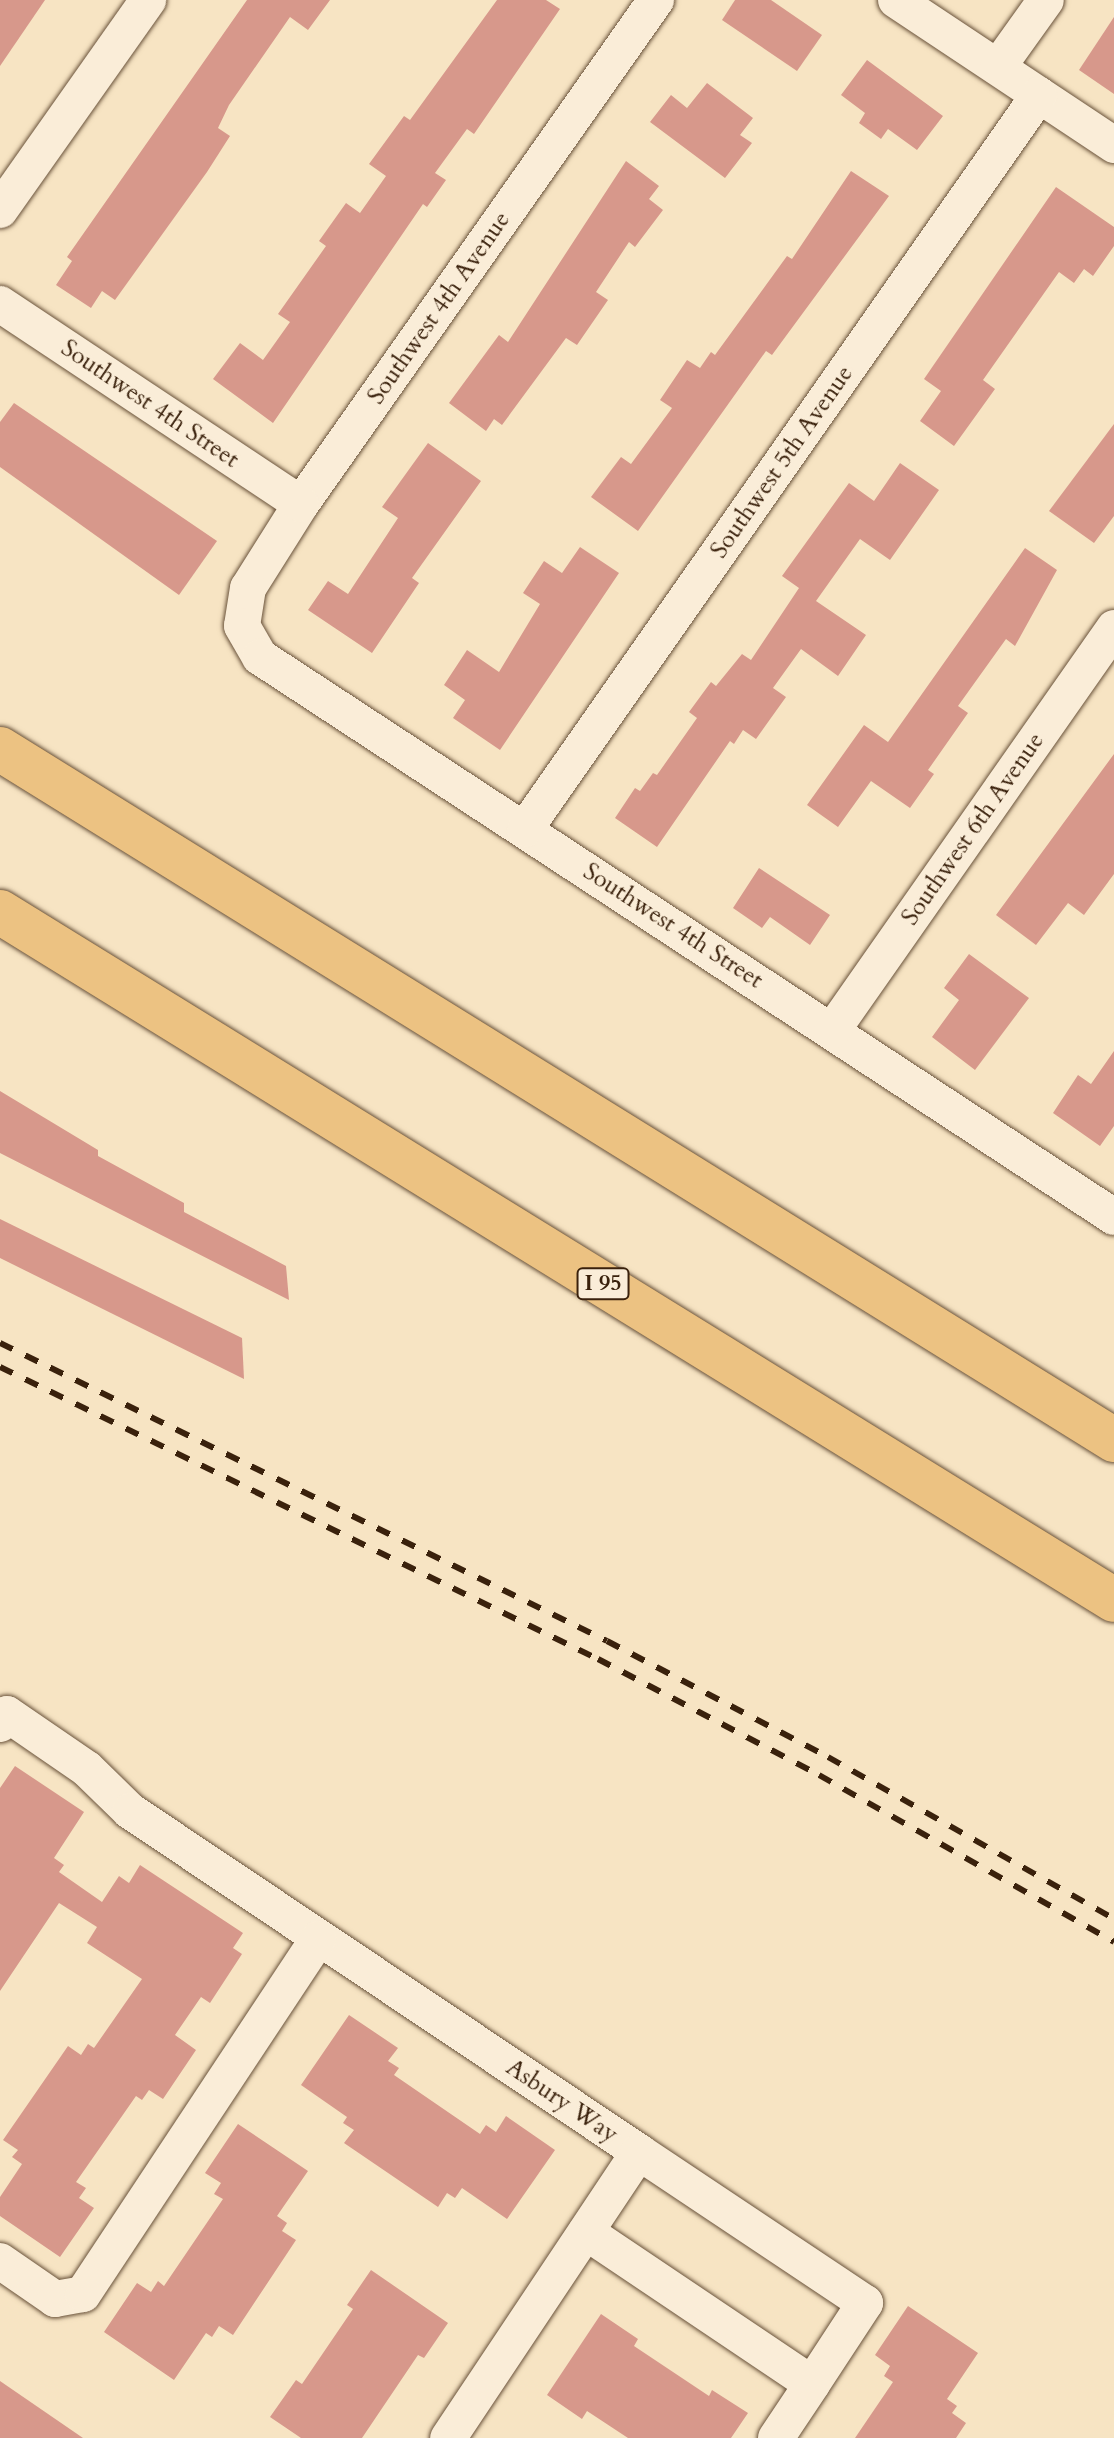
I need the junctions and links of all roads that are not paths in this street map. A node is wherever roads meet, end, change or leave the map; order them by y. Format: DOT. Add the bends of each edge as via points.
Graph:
graph roads {
  1 [pos="148,0"];
  2 [pos="656,0"];
  3 [pos="896,0"];
  4 [pos="1046,0"];
  5 [pos="998,67"];
  6 [pos="1039,95"];
  7 [pos="1114,145"];
  8 [pos="0,210"];
  9 [pos="0,304"];
  10 [pos="301,504"];
  11 [pos="242,626"];
  12 [pos="1114,628"];
  13 [pos="0,749"];
  14 [pos="525,829"];
  15 [pos="0,912"];
  16 [pos="0,932"];
  17 [pos="92,968"];
  18 [pos="832,1031"];
  19 [pos="1114,1217"];
  20 [pos="1114,1440"];
  21 [pos="1114,1600"];
  22 [pos="0,1724"];
  23 [pos="318,1939"];
  24 [pos="639,2152"];
  25 [pos="586,2232"];
  26 [pos="0,2261"];
  27 [pos="812,2384"];
  28 [pos="448,2438"];
  29 [pos="776,2438"];
  1 -- 8 [label="street"];
  2 -- 10 [label="street, Southwest 4th Avenue"];
  3 -- 5 [label="street"];
  4 -- 5 [label="street"];
  5 -- 6 [label="street"];
  6 -- 7 [label="street"];
  6 -- 14 [label="street, Southwest 5th Avenue"];
  9 -- 10 [label="street, Southwest 4th Street"];
  10 -- 11 [label="street, Southwest 4th Avenue" via="248,588"];
  11 -- 14 [label="street, Southwest 4th Street" via="260,657"];
  12 -- 18 [label="street, Southwest 6th Avenue"];
  13 -- 20 [label="highway"];
  14 -- 18 [label="street, Southwest 4th Street"];
  15 -- 17 [label="highway, I 95"];
  16 -- 17 [label="highway"];
  17 -- 21 [label="highway, I 95"];
  18 -- 19 [label="street, Southwest 4th Street"];
  22 -- 23 [label="street, Asbury Way" via="7,1714 87,1769 130,1811"];
  23 -- 24 [label="street, Asbury Way"];
  23 -- 26 [label="street" via="83,2294 55,2299"];
  24 -- 25 [label="street, Asbury Way"];
  24 -- 27 [label="street" via="865,2303"];
  25 -- 27 [label="street"];
  25 -- 28 [label="street, Asbury Way"];
  27 -- 29 [label="street"];
}
